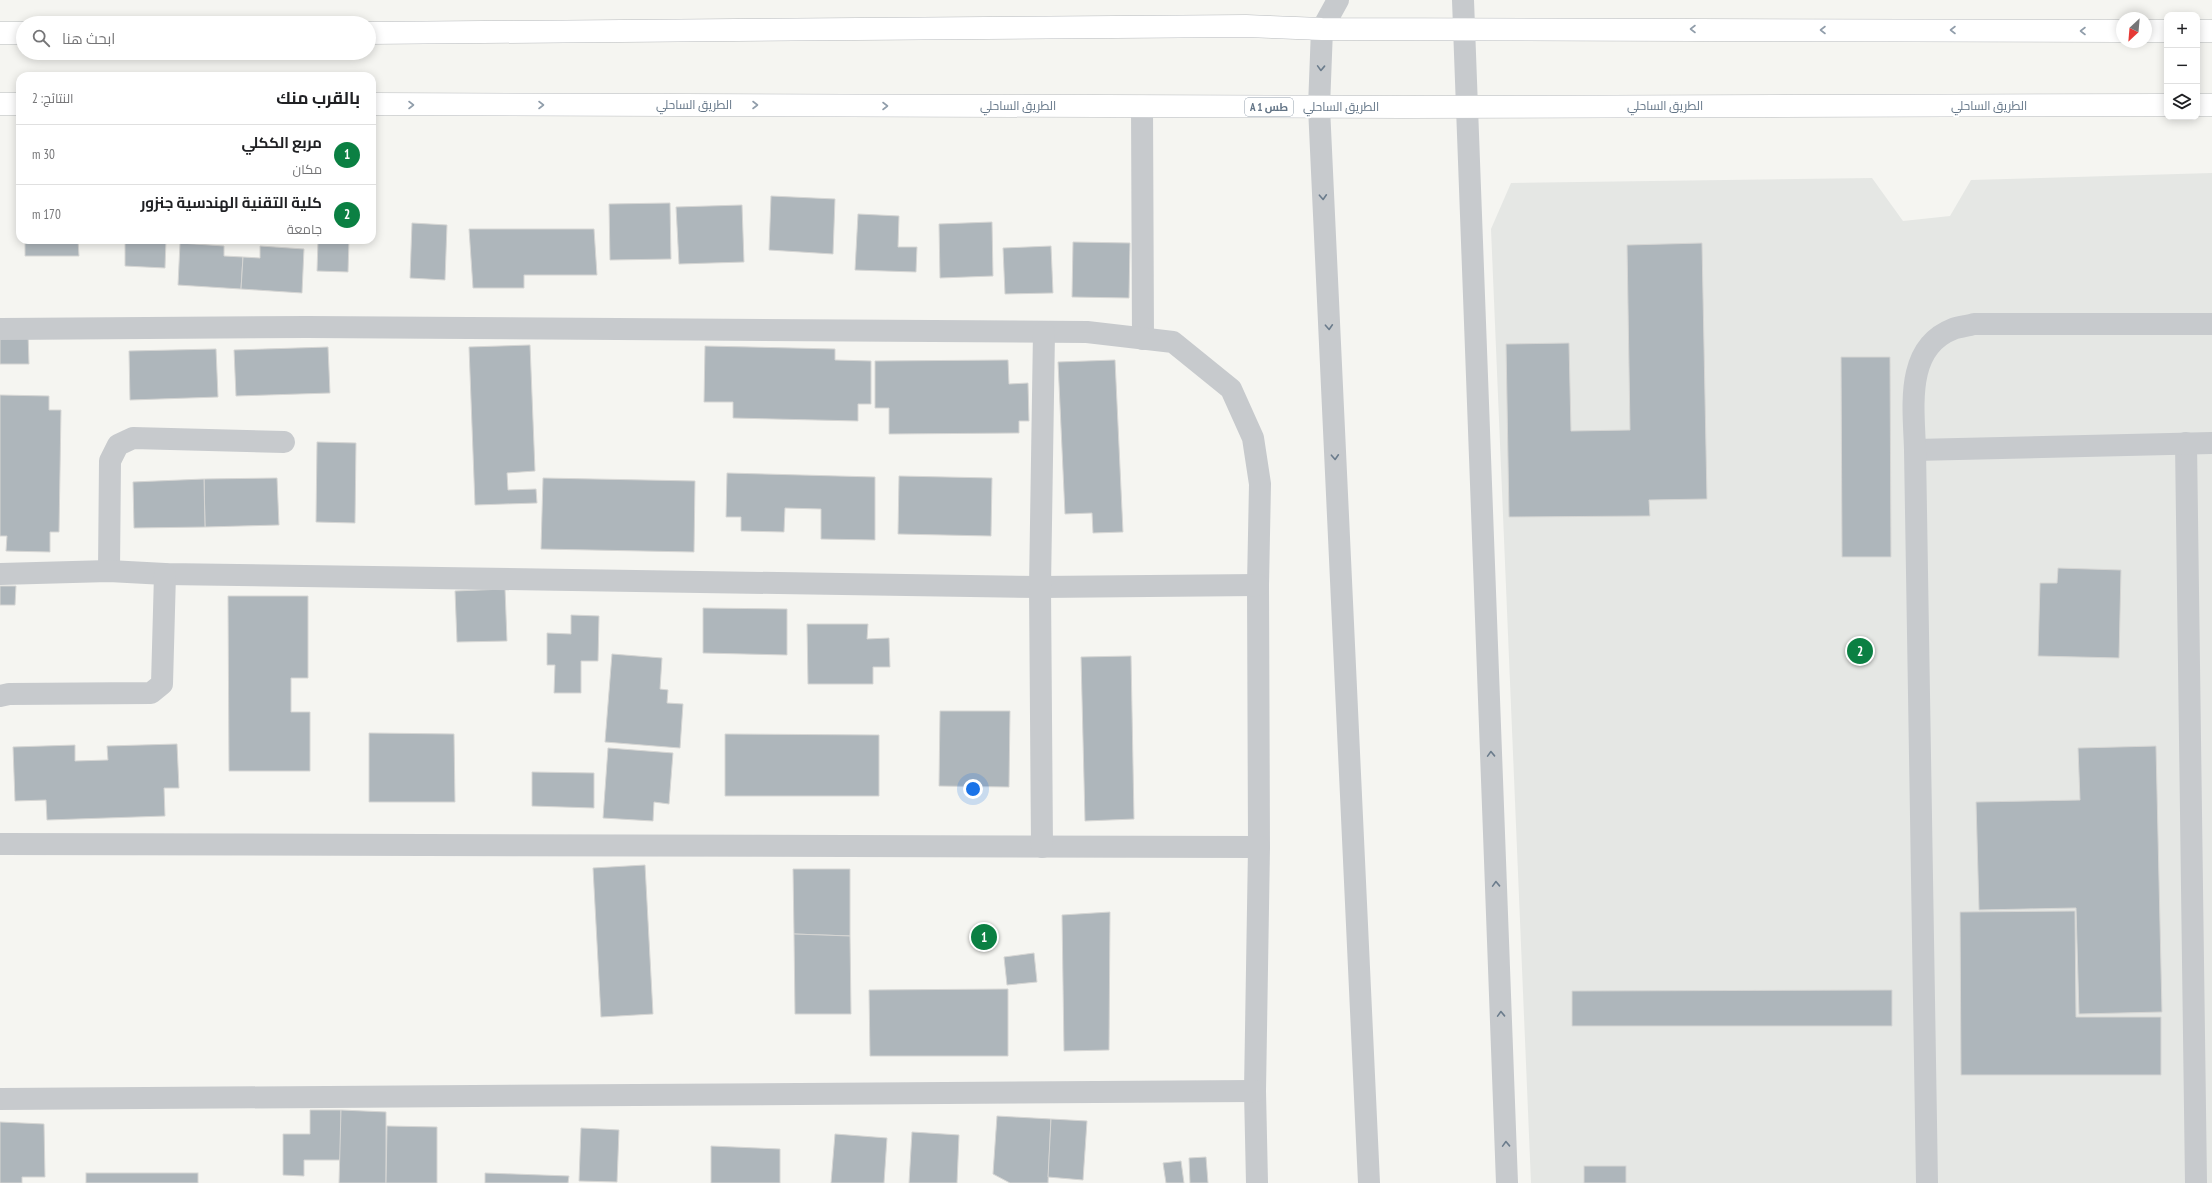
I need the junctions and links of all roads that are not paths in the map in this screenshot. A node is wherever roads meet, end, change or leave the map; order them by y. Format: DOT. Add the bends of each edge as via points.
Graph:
graph roads {
  1 [pos="1338,0"];
  2 [pos="1463,0"];
  3 [pos="1322,28"];
  4 [pos="1466,29"];
  5 [pos="2116,31"];
  6 [pos="2152,31"];
  7 [pos="2164,31"];
  8 [pos="2200,31"];
  9 [pos="2212,31"];
  10 [pos="0,33"];
  11 [pos="16,33"];
  12 [pos="376,33"];
  13 [pos="0,104"];
  14 [pos="16,104"];
  15 [pos="376,104"];
  16 [pos="2164,105"];
  17 [pos="2200,105"];
  18 [pos="2212,105"];
  19 [pos="1142,106"];
  20 [pos="1319,107"];
  21 [pos="1466,107"];
  22 [pos="2212,324"];
  23 [pos="0,329"];
  24 [pos="1044,332"];
  25 [pos="1143,339"];
  26 [pos="284,442"];
  27 [pos="2186,443"];
  28 [pos="2212,443"];
  29 [pos="1915,450"];
  30 [pos="109,571"];
  31 [pos="0,574"];
  32 [pos="165,574"];
  33 [pos="1258,586"];
  34 [pos="1040,587"];
  35 [pos="0,696"];
  36 [pos="0,844"];
  37 [pos="1042,846"];
  38 [pos="1259,847"];
  39 [pos="1256,1091"];
  40 [pos="0,1099"];
  41 [pos="2204,1109"];
  42 [pos="1257,1183"];
  43 [pos="1369,1183"];
  44 [pos="1507,1183"];
  45 [pos="1927,1183"];
  46 [pos="2196,1183"];
  1 -- 3 [label="street"];
  2 -- 4 [label="street"];
  3 -- 4 [label="highway"];
  3 -- 12 [label="highway" via="1238,26"];
  3 -- 20 [label="street, one-way"];
  5 -- 4 [label="highway, one-way"];
  4 -- 21 [label="street"];
  6 -- 7 [label="highway"];
  8 -- 9 [label="highway"];
  10 -- 11 [label="highway"];
  13 -- 14 [label="highway"];
  15 -- 19 [label="highway, الطريق الساحلي / A 1 طس, one-way"];
  16 -- 21 [label="highway, الطريق الساحلي / A 1 طس"];
  17 -- 18 [label="highway"];
  19 -- 20 [label="highway, الطريق الساحلي / A 1 طس"];
  19 -- 25 [label="street"];
  20 -- 21 [label="highway, الطريق الساحلي / A 1 طس"];
  20 -- 43 [label="street, one-way"];
  44 -- 21 [label="street, one-way"];
  22 -- 29 [label="street" via="1974,324 1952,329 1934,341 1921,359 1914,380"];
  23 -- 24 [label="street" via="307,327"];
  24 -- 25 [label="street" via="1087,332"];
  24 -- 34 [label="street"];
  25 -- 33 [label="street" via="1173,342 1231,389 1253,438 1260,484"];
  26 -- 30 [label="street" via="133,438 118,445 110,461"];
  27 -- 28 [label="street"];
  27 -- 29 [label="street"];
  27 -- 41 [label="street"];
  29 -- 45 [label="street"];
  30 -- 31 [label="street"];
  30 -- 32 [label="street"];
  32 -- 34 [label="street"];
  32 -- 35 [label="street" via="162,684 151,693"];
  33 -- 34 [label="street"];
  33 -- 38 [label="street"];
  34 -- 37 [label="street"];
  36 -- 37 [label="street"];
  37 -- 38 [label="street"];
  38 -- 39 [label="street"];
  39 -- 40 [label="street"];
  39 -- 42 [label="street"];
  41 -- 46 [label="street"];
}
